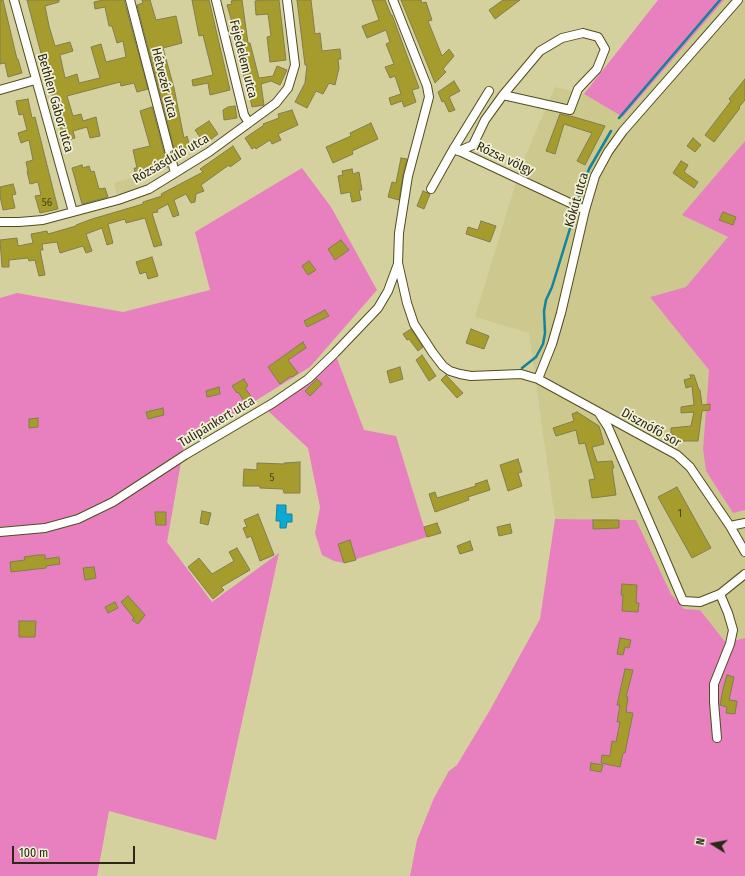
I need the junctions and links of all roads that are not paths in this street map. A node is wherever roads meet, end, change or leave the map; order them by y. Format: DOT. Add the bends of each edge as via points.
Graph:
graph roads {
  1 [pos="14,0"];
  2 [pos="130,0"];
  3 [pos="216,0"];
  4 [pos="287,0"];
  5 [pos="393,0"];
  6 [pos="738,0"];
  7 [pos="36,80"];
  8 [pos="0,90"];
  9 [pos="489,91"];
  10 [pos="503,95"];
  11 [pos="249,123"];
  12 [pos="457,150"];
  13 [pos="175,173"];
  14 [pos="431,189"];
  15 [pos="585,210"];
  16 [pos="73,212"];
  17 [pos="0,222"];
  18 [pos="398,263"];
  19 [pos="538,379"];
  20 [pos="598,412"];
  21 [pos="745,523"];
  22 [pos="730,526"];
  23 [pos="0,532"];
  24 [pos="745,552"];
  25 [pos="745,574"];
  26 [pos="720,594"];
  27 [pos="717,738"];
  1 -- 7 [label="street, Bethlen Gábor utca"];
  2 -- 13 [label="street, Hétvezér utca"];
  3 -- 11 [label="street, Fejedelem utca" via="244,115"];
  4 -- 11 [label="street, Rózsásdűlő utca" via="295,64 288,88 276,102"];
  5 -- 18 [label="street" via="427,86 429,98 408,176"];
  6 -- 15 [label="street, Kőkút utca" via="623,131 595,176"];
  7 -- 8 [label="street"];
  7 -- 16 [label="street, Bethlen Gábor utca"];
  9 -- 12 [label="street"];
  10 -- 10 [label="street, Rózsa völgy" via="540,51 562,38 583,33 598,37 605,49 597,69 578,89 570,110"];
  10 -- 12 [label="street, Rózsa völgy" via="485,120 473,145"];
  11 -- 13 [label="street, Rózsásdűlő utca"];
  12 -- 14 [label="street"];
  12 -- 15 [label="street, Rózsa völgy"];
  13 -- 16 [label="street, Rózsásdűlő utca" via="148,189"];
  15 -- 19 [label="street, Kőkút utca" via="561,313"];
  16 -- 17 [label="street, Rózsásdűlő utca" via="43,220"];
  18 -- 19 [label="street, Disznófő sor" via="414,324 443,366 450,371 471,376 521,374"];
  18 -- 23 [label="street, Tulipánkert utca" via="388,291 378,308 308,379 273,403 185,455 113,502 78,519 45,528"];
  19 -- 20 [label="street, Disznófő sor"];
  20 -- 22 [label="street, Disznófő sor" via="676,455 690,467"];
  20 -- 26 [label="street" via="608,427 683,601 700,602"];
  21 -- 22 [label="street"];
  22 -- 24 [label="street, Disznófő sor"];
  25 -- 26 [label="street"];
  26 -- 27 [label="street" via="733,630 714,684"];
}
